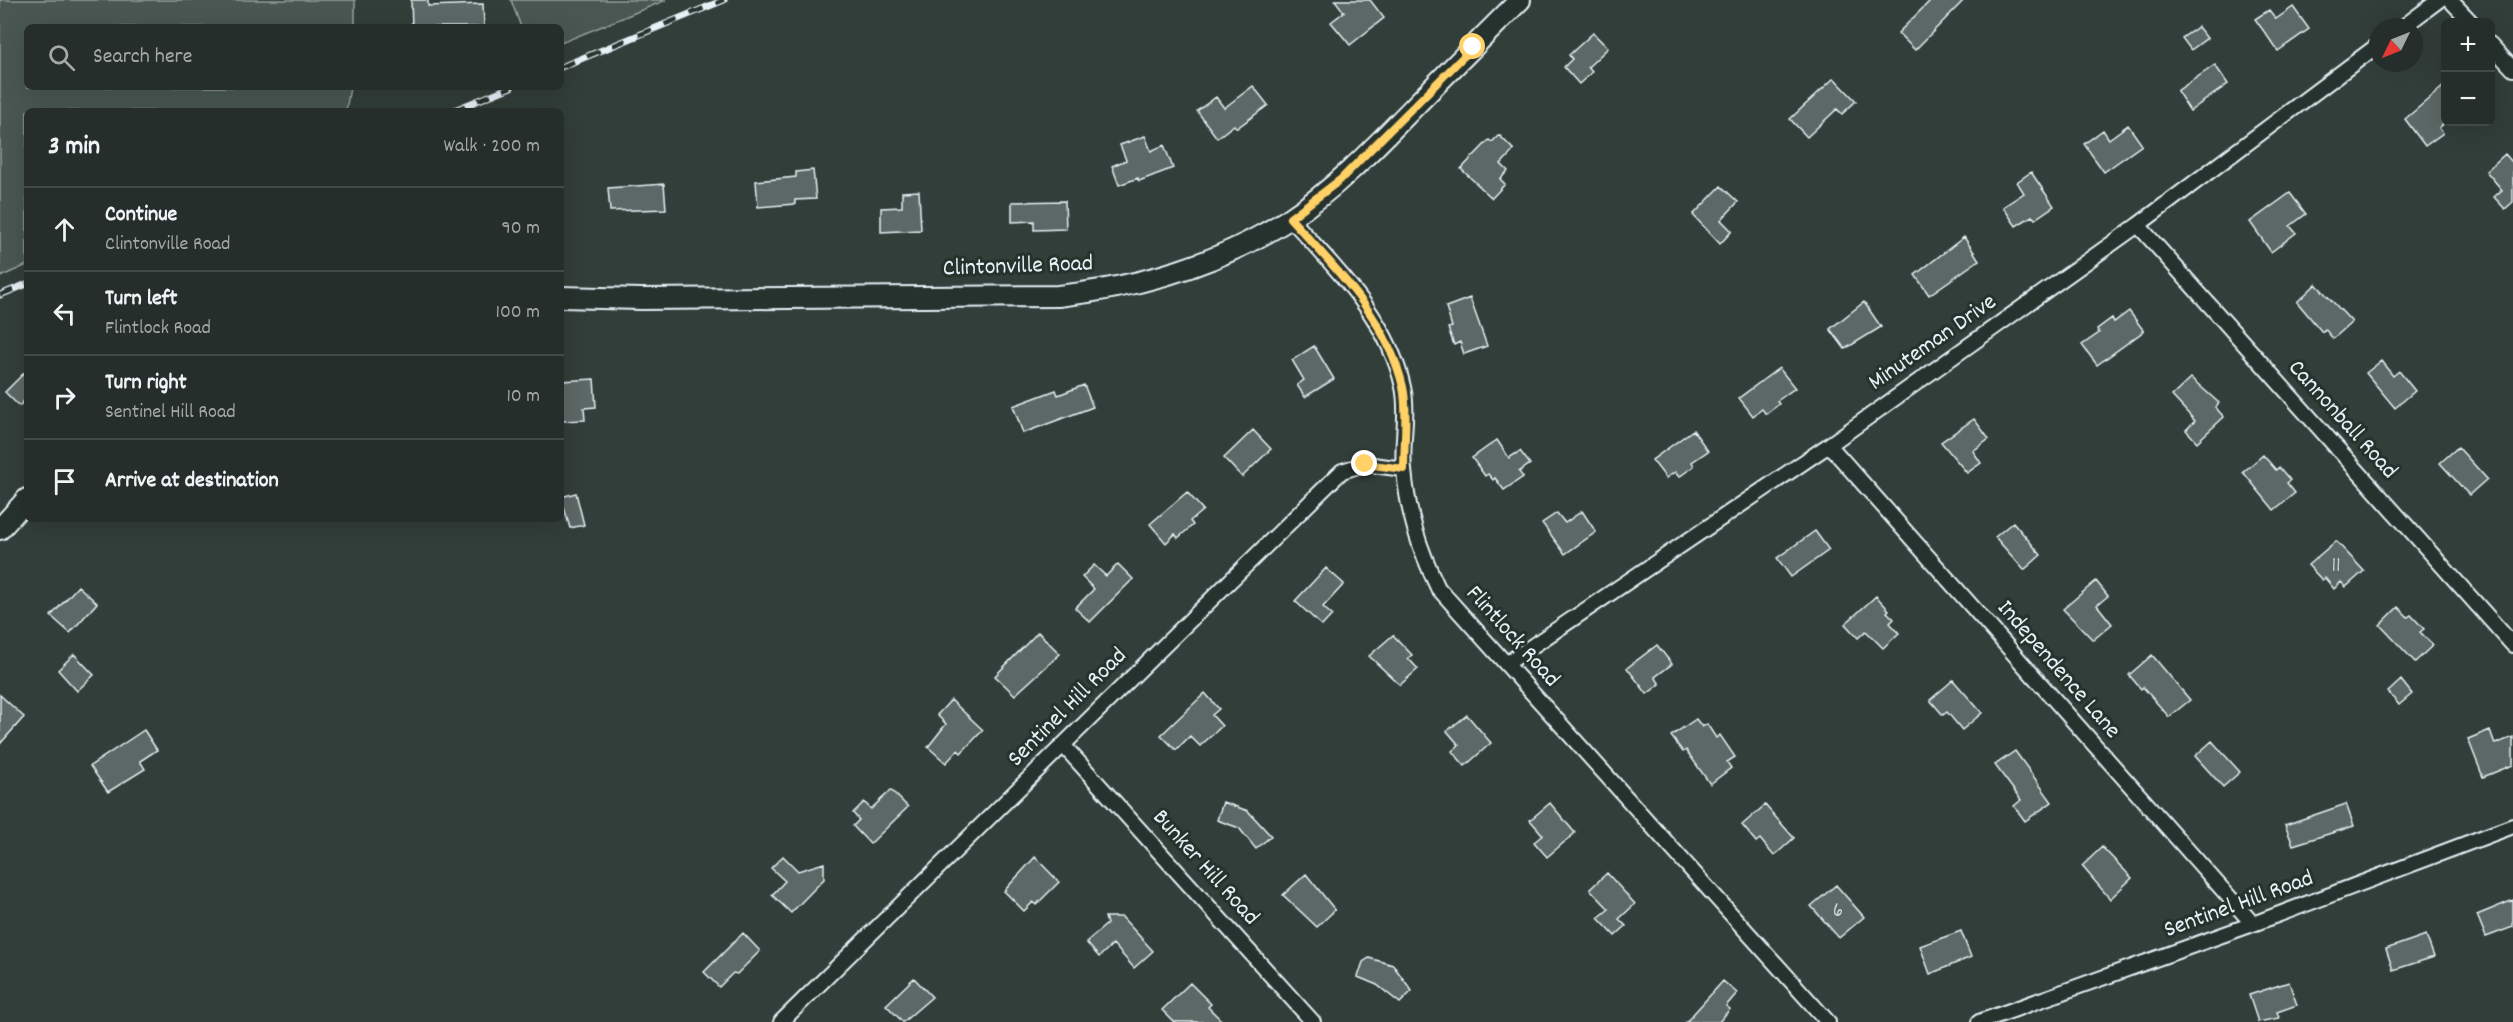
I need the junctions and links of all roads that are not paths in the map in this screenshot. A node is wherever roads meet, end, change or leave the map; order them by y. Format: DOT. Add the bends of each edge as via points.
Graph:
graph roads {
  1 [pos="1520,0"];
  2 [pos="2439,0"];
  3 [pos="2450,0"];
  4 [pos="2415,18"];
  5 [pos="2467,18"];
  6 [pos="2495,49"];
  7 [pos="2369,52"];
  8 [pos="2513,69"];
  9 [pos="1290,218"];
  10 [pos="2138,225"];
  11 [pos="564,297"];
  12 [pos="1829,445"];
  13 [pos="1404,469"];
  14 [pos="24,502"];
  15 [pos="0,529"];
  16 [pos="2513,645"];
  17 [pos="1506,664"];
  18 [pos="1064,745"];
  19 [pos="2513,826"];
  20 [pos="2253,924"];
  21 [pos="796,1017"];
  22 [pos="781,1022"];
  23 [pos="1313,1022"];
  24 [pos="1828,1022"];
  25 [pos="1979,1022"];
  1 -- 9 [label="street, Clintonville Road" via="1375,147"];
  2 -- 4 [label="street"];
  3 -- 5 [label="street"];
  6 -- 8 [label="street"];
  7 -- 10 [label="street, Minuteman Drive"];
  9 -- 11 [label="street, Clintonville Road" via="1201,265 1085,293 1007,297"];
  9 -- 13 [label="street, Flintlock Road" via="1353,288 1386,337 1404,388"];
  10 -- 12 [label="street, Minuteman Drive"];
  10 -- 16 [label="street, Cannonball Road"];
  12 -- 17 [label="street, Minuteman Drive"];
  12 -- 20 [label="street, Independence Lane"];
  13 -- 17 [label="street, Flintlock Road" via="1418,544 1438,588"];
  13 -- 18 [label="street, Sentinel Hill Road" via="1365,464 1341,471"];
  14 -- 15 [label="street"];
  17 -- 24 [label="street, Flintlock Road"];
  18 -- 21 [label="street, Sentinel Hill Road"];
  18 -- 23 [label="street, Bunker Hill Road"];
  19 -- 20 [label="street, Sentinel Hill Road"];
  20 -- 25 [label="street, Sentinel Hill Road"];
  21 -- 22 [label="street, Sentinel Hill Road"];
}
